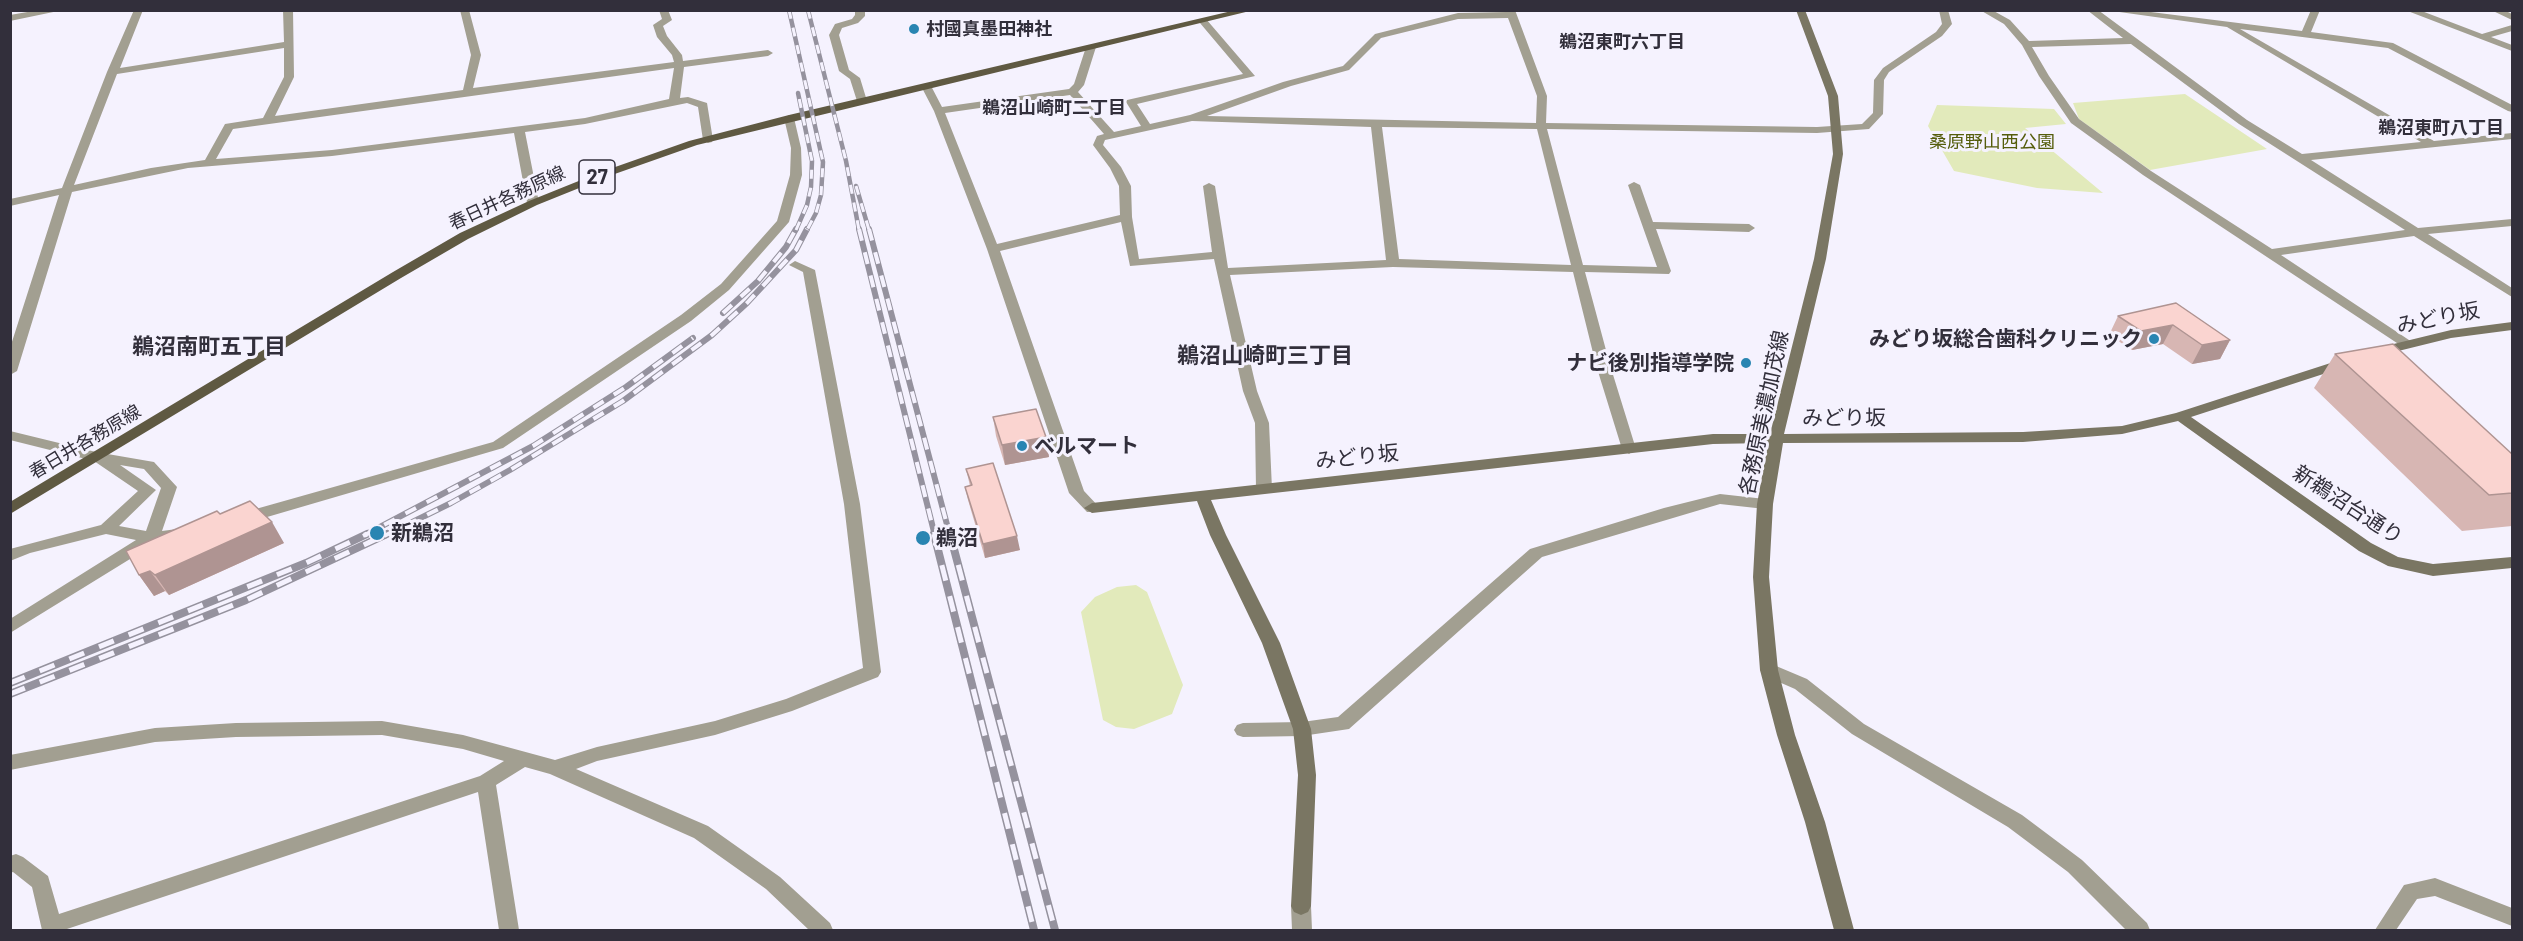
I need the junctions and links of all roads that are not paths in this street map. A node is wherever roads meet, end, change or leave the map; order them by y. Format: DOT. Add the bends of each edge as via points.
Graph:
graph roads {
  1 [pos="59,10"];
  2 [pos="139,10"];
  3 [pos="288,10"];
  4 [pos="464,10"];
  5 [pos="663,10"];
  6 [pos="860,10"];
  7 [pos="1250,10"];
  8 [pos="1800,10"];
  9 [pos="1942,10"];
  10 [pos="1984,10"];
  11 [pos="2091,10"];
  12 [pos="2109,10"];
  13 [pos="2316,10"];
  14 [pos="2409,10"];
  15 [pos="2495,10"];
  16 [pos="1511,13"];
  17 [pos="2512,16"];
  18 [pos="10,18"];
  19 [pos="1203,21"];
  20 [pos="2226,25"];
  21 [pos="2512,28"];
  22 [pos="2306,34"];
  23 [pos="2481,37"];
  24 [pos="2131,40"];
  25 [pos="2026,44"];
  26 [pos="288,45"];
  27 [pos="1091,47"];
  28 [pos="2512,48"];
  29 [pos="768,52"];
  30 [pos="679,64"];
  31 [pos="112,72"];
  32 [pos="926,87"];
  33 [pos="467,92"];
  34 [pos="1072,92"];
  35 [pos="853,93"];
  36 [pos="674,101"];
  37 [pos="859,105"];
  38 [pos="2512,109"];
  39 [pos="939,111"];
  40 [pos="789,118"];
  41 [pos="1193,118"];
  42 [pos="267,121"];
  43 [pos="1376,123"];
  44 [pos="1541,125"];
  45 [pos="519,129"];
  46 [pos="1148,129"];
  47 [pos="1837,131"];
  48 [pos="1111,135"];
  49 [pos="2512,136"];
  50 [pos="2496,138"];
  51 [pos="708,140"];
  52 [pos="2432,144"];
  53 [pos="2512,147"];
  54 [pos="2299,158"];
  55 [pos="208,164"];
  56 [pos="1209,186"];
  57 [pos="1634,186"];
  58 [pos="67,192"];
  59 [pos="10,203"];
  60 [pos="532,203"];
  61 [pos="1126,217"];
  62 [pos="2512,222"];
  63 [pos="1648,225"];
  64 [pos="1749,228"];
  65 [pos="2416,232"];
  66 [pos="993,249"];
  67 [pos="2272,253"];
  68 [pos="1219,255"];
  69 [pos="1393,263"];
  70 [pos="795,265"];
  71 [pos="1578,269"];
  72 [pos="1223,272"];
  73 [pos="2512,293"];
  74 [pos="2512,326"];
  75 [pos="2408,344"];
  76 [pos="10,371"];
  77 [pos="2180,416"];
  78 [pos="10,435"];
  79 [pos="1776,439"];
  80 [pos="1629,449"];
  81 [pos="96,457"];
  82 [pos="1264,489"];
  83 [pos="1202,496"];
  84 [pos="1766,504"];
  85 [pos="10,509"];
  86 [pos="226,523"];
  87 [pos="106,529"];
  88 [pos="192,532"];
  89 [pos="152,538"];
  90 [pos="10,556"];
  91 [pos="2512,563"];
  92 [pos="10,627"];
  93 [pos="1769,670"];
  94 [pos="1302,729"];
  95 [pos="1243,730"];
  96 [pos="524,759"];
  97 [pos="10,763"];
  98 [pos="555,768"];
  99 [pos="486,782"];
  100 [pos="10,865"];
  101 [pos="2512,917"];
  102 [pos="52,928"];
  103 [pos="509,930"];
  104 [pos="823,930"];
  105 [pos="1302,930"];
  106 [pos="1844,930"];
  107 [pos="2140,930"];
  108 [pos="2385,930"];
  1 -- 18 [label="street"];
  2 -- 31 [label="street"];
  3 -- 26 [label="street"];
  4 -- 33 [label="street" via="476,55"];
  5 -- 30 [label="street" via="667,20 658,25"];
  6 -- 37 [label="street" via="855,21 838,26 834,35 844,71 855,78"];
  7 -- 19 [label="main road, 春日井各務原線 / 27"];
  8 -- 47 [label="street, 各務原美濃加茂線" via="1833,96"];
  9 -- 47 [label="street" via="1947,24 1939,34 1886,70 1879,80 1878,114 1865,127"];
  10 -- 25 [label="street" via="2007,22"];
  11 -- 24 [label="street"];
  12 -- 20 [label="street"];
  13 -- 22 [label="street"];
  14 -- 23 [label="street"];
  15 -- 17 [label="street"];
  16 -- 41 [label="street" via="1458,16 1377,36 1346,68 1287,84"];
  16 -- 44 [label="street" via="1542,96"];
  19 -- 27 [label="main road, 春日井各務原線 / 27"];
  19 -- 46 [label="street" via="1250,76 1131,102"];
  20 -- 22 [label="street"];
  20 -- 52 [label="street"];
  21 -- 23 [label="street"];
  22 -- 38 [label="street" via="2391,45"];
  23 -- 28 [label="street"];
  24 -- 25 [label="street"];
  24 -- 54 [label="street"];
  25 -- 67 [label="street" via="2075,121 2147,173"];
  26 -- 31 [label="street"];
  26 -- 42 [label="street" via="289,77"];
  27 -- 32 [label="main road, 春日井各務原線 / 27"];
  27 -- 34 [label="street"];
  29 -- 30 [label="street"];
  30 -- 33 [label="street"];
  30 -- 36 [label="street"];
  31 -- 58 [label="street"];
  32 -- 37 [label="main road, 春日井各務原線 / 27"];
  32 -- 39 [label="street"];
  33 -- 42 [label="street"];
  34 -- 39 [label="street"];
  34 -- 48 [label="street"];
  35 -- 37 [label="street"];
  36 -- 45 [label="street" via="585,121"];
  36 -- 51 [label="street" via="703,105"];
  37 -- 40 [label="main road, 春日井各務原線 / 27"];
  39 -- 66 [label="street"];
  40 -- 51 [label="main road, 春日井各務原線 / 27"];
  40 -- 86 [label="street" via="796,148 796,175 783,222 725,287 686,318 498,445"];
  41 -- 43 [label="street"];
  41 -- 46 [label="street"];
  42 -- 55 [label="street" via="230,126"];
  43 -- 44 [label="street"];
  43 -- 69 [label="street"];
  44 -- 47 [label="street"];
  44 -- 71 [label="street"];
  45 -- 55 [label="street"];
  45 -- 60 [label="street"];
  46 -- 48 [label="street"];
  47 -- 79 [label="street, 各務原美濃加茂線" via="1838,154 1820,259"];
  48 -- 61 [label="street" via="1101,138 1098,145 1125,186"];
  49 -- 50 [label="street"];
  50 -- 52 [label="street"];
  50 -- 53 [label="street"];
  51 -- 60 [label="main road, 春日井各務原線 / 27"];
  52 -- 54 [label="street"];
  54 -- 65 [label="street"];
  55 -- 58 [label="street" via="151,171"];
  56 -- 68 [label="street"];
  57 -- 63 [label="street"];
  58 -- 59 [label="street"];
  58 -- 76 [label="street"];
  60 -- 81 [label="main road, 春日井各務原線 / 27" via="436,253"];
  61 -- 66 [label="street"];
  61 -- 68 [label="street" via="1134,263"];
  62 -- 65 [label="street"];
  63 -- 64 [label="street"];
  63 -- 71 [label="street" via="1665,271"];
  65 -- 67 [label="street"];
  65 -- 73 [label="street"];
  66 -- 83 [label="street, みどり坂" via="1077,493 1092,508"];
  67 -- 75 [label="street"];
  68 -- 72 [label="street"];
  69 -- 71 [label="street"];
  69 -- 72 [label="street"];
  70 -- 98 [label="street" via="809,270 852,504 872,672 792,704 715,728 597,754"];
  71 -- 80 [label="street"];
  72 -- 82 [label="street" via="1250,391 1262,423"];
  74 -- 75 [label="street, みどり坂"];
  75 -- 77 [label="street, みどり坂"];
  77 -- 79 [label="street, みどり坂" via="2122,430 2074,435"];
  77 -- 91 [label="street, 新鵜沼台通り" via="2366,547 2394,562 2433,570"];
  78 -- 81 [label="street"];
  79 -- 80 [label="street, みどり坂" via="1713,440"];
  79 -- 84 [label="street, 各務原美濃加茂線"];
  80 -- 82 [label="street, みどり坂"];
  81 -- 85 [label="main road, 春日井各務原線 / 27"];
  81 -- 87 [label="street" via="148,490"];
  81 -- 89 [label="street" via="149,465 169,487"];
  82 -- 83 [label="street, みどり坂"];
  83 -- 94 [label="street" via="1271,643"];
  84 -- 93 [label="street, 各務原美濃加茂線" via="1761,577"];
  84 -- 94 [label="street" via="1720,499 1536,553 1343,724"];
  87 -- 89 [label="street"];
  87 -- 90 [label="street"];
  88 -- 89 [label="street"];
  89 -- 92 [label="street"];
  93 -- 106 [label="street, 各務原美濃加茂線"];
  93 -- 107 [label="street" via="1801,684 1858,729 2015,821 2075,866"];
  94 -- 95 [label="street"];
  94 -- 105 [label="street" via="1307,775"];
  96 -- 97 [label="street" via="463,742 363,728 155,735"];
  96 -- 98 [label="street"];
  96 -- 99 [label="street"];
  98 -- 104 [label="street" via="701,832 773,882"];
  99 -- 102 [label="street"];
  99 -- 103 [label="street"];
  100 -- 102 [label="street" via="16,863 41,882"];
  101 -- 108 [label="street" via="2435,887 2411,891"];
}
